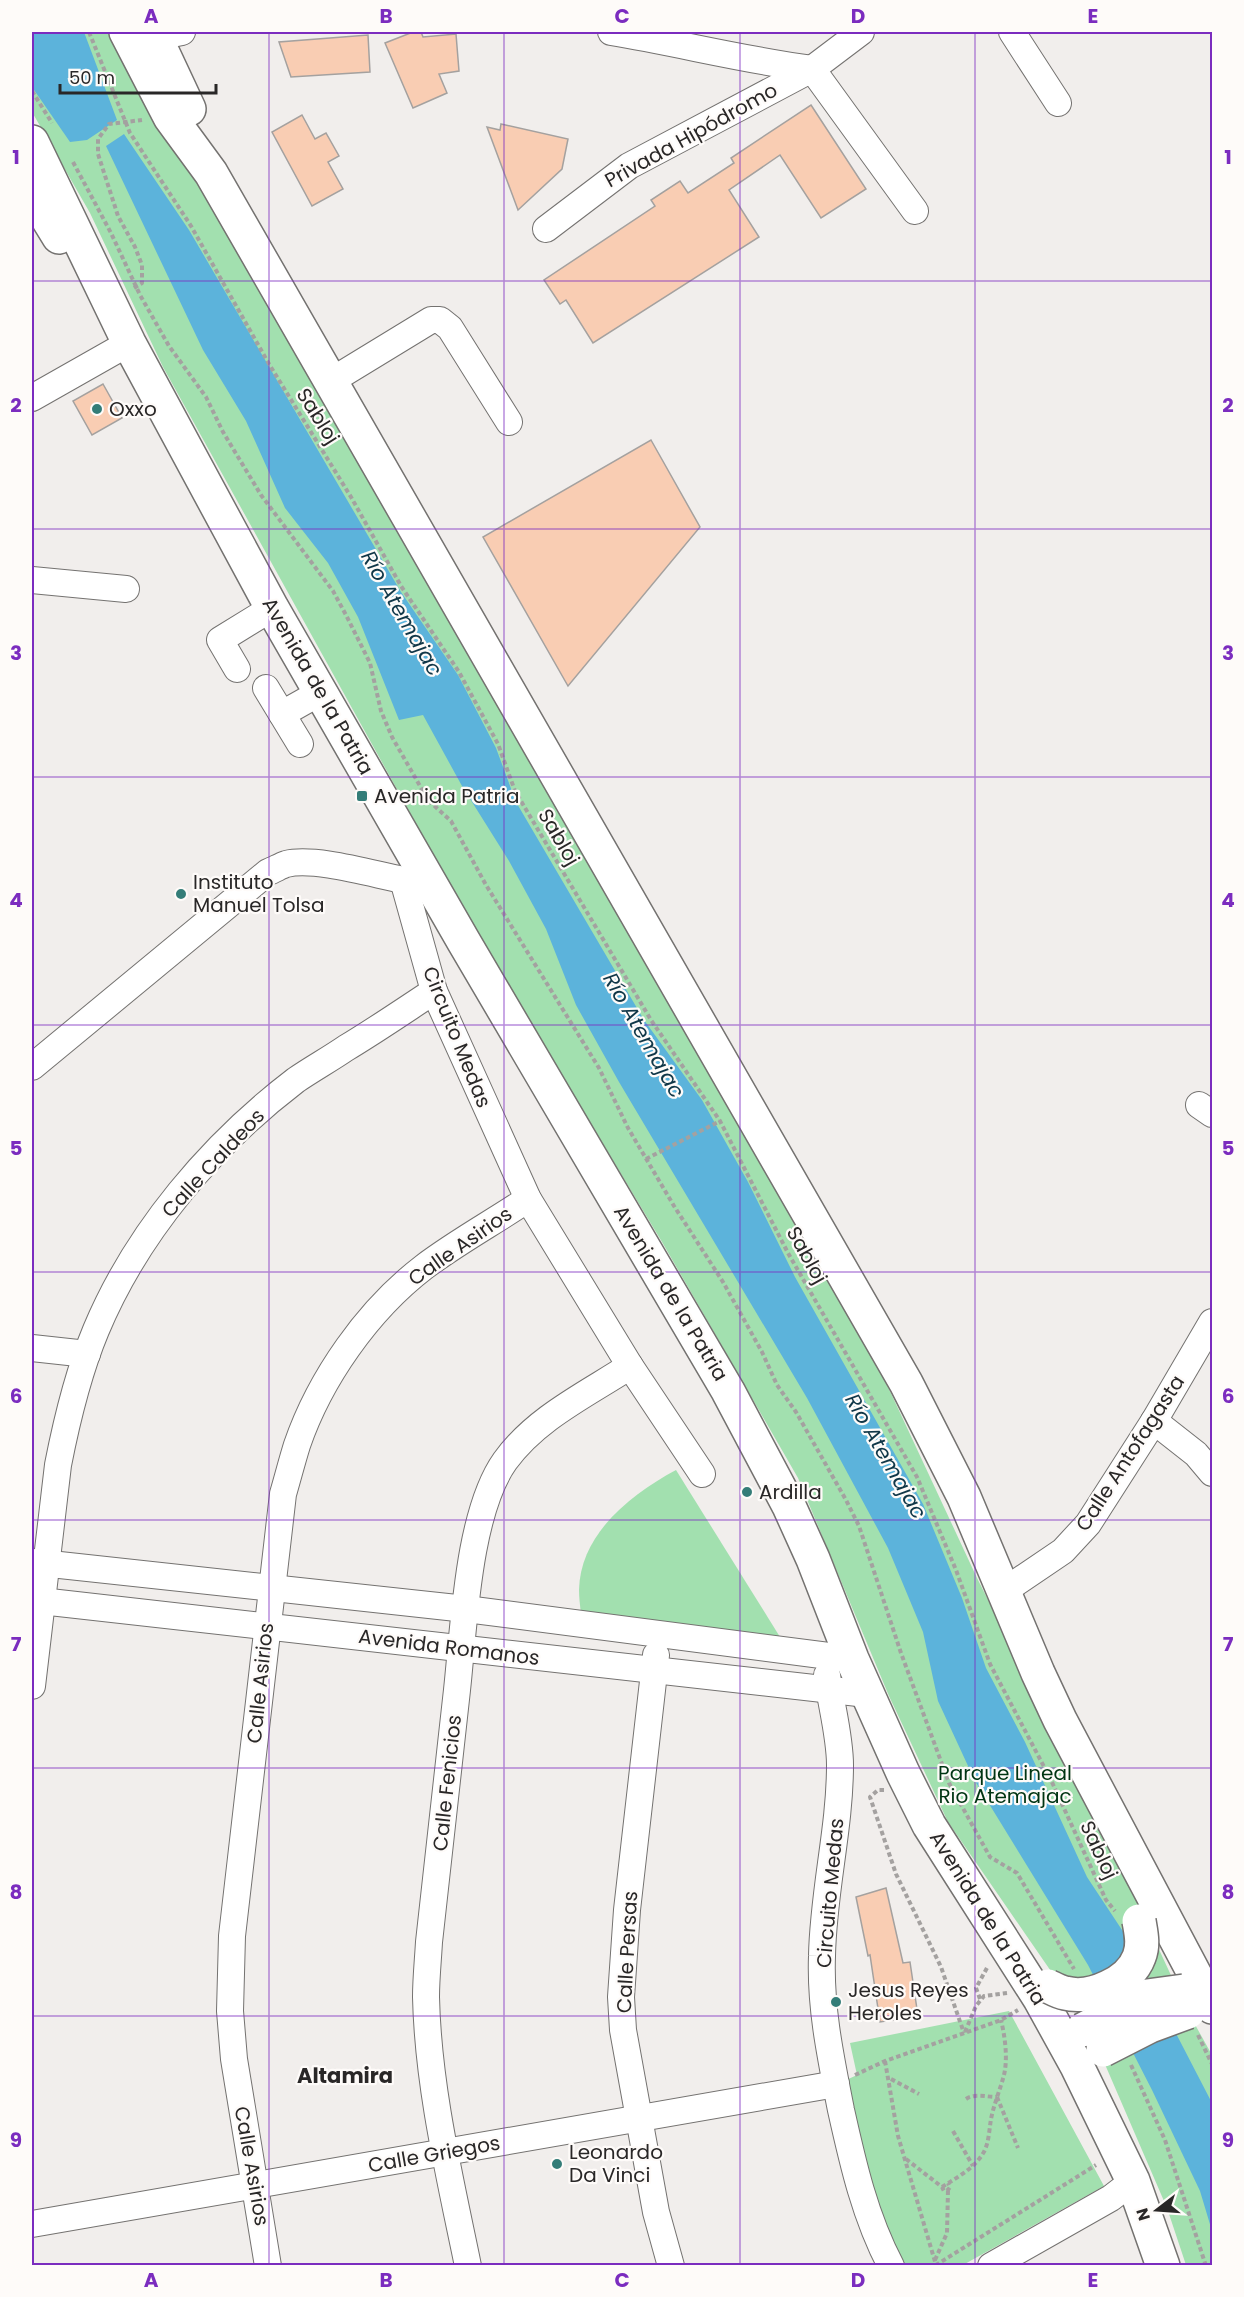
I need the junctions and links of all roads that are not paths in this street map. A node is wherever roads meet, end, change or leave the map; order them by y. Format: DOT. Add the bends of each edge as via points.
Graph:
graph roads {
  1 [pos="611,32"];
  2 [pos="828,32"];
  3 [pos="861,32"];
  4 [pos="1012,32"];
  5 [pos="154,33"];
  6 [pos="669,37"];
  7 [pos="819,64"];
  8 [pos="1058,103"];
  9 [pos="45,136"];
  10 [pos="211,172"];
  11 [pos="32,193"];
  12 [pos="915,211"];
  13 [pos="546,229"];
  14 [pos="129,344"];
  15 [pos="331,381"];
  16 [pos="32,398"];
  17 [pos="509,422"];
  18 [pos="32,580"];
  19 [pos="126,589"];
  20 [pos="272,608"];
  21 [pos="237,669"];
  22 [pos="266,688"];
  23 [pos="321,692"];
  24 [pos="282,714"];
  25 [pos="300,744"];
  26 [pos="408,867"];
  27 [pos="434,991"];
  28 [pos="32,1067"];
  29 [pos="528,1199"];
  30 [pos="1212,1322"];
  31 [pos="32,1348"];
  32 [pos="87,1354"];
  33 [pos="630,1366"];
  34 [pos="1154,1421"];
  35 [pos="1212,1473"];
  36 [pos="702,1474"];
  37 [pos="39,1563"];
  38 [pos="271,1588"];
  39 [pos="1004,1592"];
  40 [pos="37,1600"];
  41 [pos="466,1609"];
  42 [pos="267,1626"];
  43 [pos="658,1634"];
  44 [pos="462,1649"];
  45 [pos="838,1658"];
  46 [pos="654,1671"];
  47 [pos="32,1686"];
  48 [pos="829,1691"];
  49 [pos="867,1694"];
  50 [pos="1089,1775"];
  51 [pos="951,1861"];
  52 [pos="1048,1986"];
  53 [pos="1202,2004"];
  54 [pos="1082,2047"];
  55 [pos="836,2084"];
  56 [pos="639,2118"];
  57 [pos="444,2152"];
  58 [pos="1133,2181"];
  59 [pos="255,2185"];
  60 [pos="32,2224"];
  61 [pos="268,2265"];
  62 [pos="468,2265"];
  63 [pos="671,2265"];
  64 [pos="891,2265"];
  65 [pos="991,2265"];
  66 [pos="1163,2265"];
  1 -- 6 [label="street"];
  2 -- 7 [label="street"];
  3 -- 7 [label="street, Privada Hipódromo"];
  4 -- 8 [label="street"];
  5 -- 10 [label="main road" via="189,109"];
  5 -- 10 [label="main road" via="170,117"];
  6 -- 7 [label="street" via="754,61"];
  7 -- 12 [label="street"];
  7 -- 13 [label="street, Privada Hipódromo" via="629,166"];
  9 -- 14 [label="main road, Avenida de la Patria" via="129,295"];
  10 -- 15 [label="main road"];
  11 -- 14 [label="main road, Avenida de la Patria" via="89,290"];
  14 -- 16 [label="street"];
  14 -- 20 [label="main road, Avenida de la Patria"];
  15 -- 17 [label="street" via="431,320 440,320 450,328"];
  15 -- 39 [label="main road" via="906,1383 964,1497"];
  18 -- 19 [label="street"];
  20 -- 21 [label="street" via="215,632"];
  20 -- 23 [label="main road, Avenida de la Patria"];
  22 -- 24 [label="street"];
  23 -- 24 [label="street"];
  23 -- 26 [label="main road, Avenida de la Patria"];
  24 -- 25 [label="street"];
  26 -- 27 [label="street, Circuito Medas"];
  26 -- 28 [label="street" via="304,863 286,864 268,872"];
  26 -- 45 [label="main road, Avenida de la Patria" via="762,1452 813,1559"];
  27 -- 29 [label="street, Circuito Medas"];
  27 -- 32 [label="street, Calle Caldeos" via="297,1080 245,1123 152,1229 120,1282"];
  29 -- 33 [label="street, Circuito Medas"];
  29 -- 38 [label="street, Calle Asirios" via="424,1268 370,1319 340,1360 314,1404 297,1444 283,1494"];
  30 -- 34 [label="street, Calle Antofagasta"];
  31 -- 32 [label="street"];
  32 -- 37 [label="street, Calle Caldeos" via="64,1432"];
  33 -- 36 [label="street, Circuito Medas"];
  33 -- 41 [label="street, Calle Fenicios" via="548,1418 503,1463 478,1529"];
  34 -- 35 [label="street" via="1196,1454"];
  34 -- 39 [label="street, Calle Antofagasta" via="1088,1524 1063,1551"];
  37 -- 38 [label="street, Avenida Romanos"];
  37 -- 40 [label="street, Calle Caldeos"];
  38 -- 41 [label="street, Avenida Romanos"];
  38 -- 42 [label="street, Calle Asirios"];
  39 -- 50 [label="main road" via="1038,1673"];
  40 -- 42 [label="street, Avenida Romanos"];
  40 -- 47 [label="street, Calle Caldeos"];
  41 -- 43 [label="street, Avenida Romanos"];
  41 -- 44 [label="street, Calle Fenicios"];
  42 -- 44 [label="street, Avenida Romanos"];
  42 -- 59 [label="street, Calle Asirios" via="230,1973 234,2059"];
  43 -- 45 [label="street, Avenida Romanos"];
  43 -- 46 [label="street, Calle Persas"];
  44 -- 46 [label="street, Avenida Romanos"];
  44 -- 57 [label="street, Calle Fenicios" via="426,1997"];
  45 -- 48 [label="street, Circuito Medas"];
  45 -- 49 [label="main road, Avenida de la Patria"];
  46 -- 48 [label="street, Avenida Romanos"];
  46 -- 56 [label="street, Calle Persas" via="621,1997"];
  48 -- 49 [label="street, Avenida Romanos"];
  48 -- 55 [label="street, Circuito Medas" via="840,1788 825,1911 822,1997"];
  49 -- 51 [label="main road, Avenida de la Patria" via="929,1825"];
  50 -- 52 [label="main road, bridge" via="1141,1930 1139,1958 1129,1974 1086,1994 1066,1994"];
  50 -- 53 [label="main road"];
  51 -- 52 [label="main road" via="994,1900"];
  51 -- 54 [label="main road, Avenida de la Patria"];
  52 -- 54 [label="main road"];
  53 -- 54 [label="main road, bridge" via="1147,1996"];
  54 -- 58 [label="main road, Avenida de la Patria"];
  55 -- 56 [label="street, Calle Griegos"];
  55 -- 64 [label="street, Circuito Medas" via="862,2196"];
  56 -- 57 [label="street, Calle Griegos"];
  56 -- 63 [label="street, Calle Persas" via="656,2212"];
  57 -- 59 [label="street, Calle Griegos"];
  57 -- 62 [label="street, Calle Fenicios"];
  58 -- 65 [label="street" via="1111,2198"];
  58 -- 66 [label="main road, Avenida de la Patria"];
  59 -- 60 [label="street, Calle Griegos"];
  59 -- 61 [label="street, Calle Asirios"];
}
